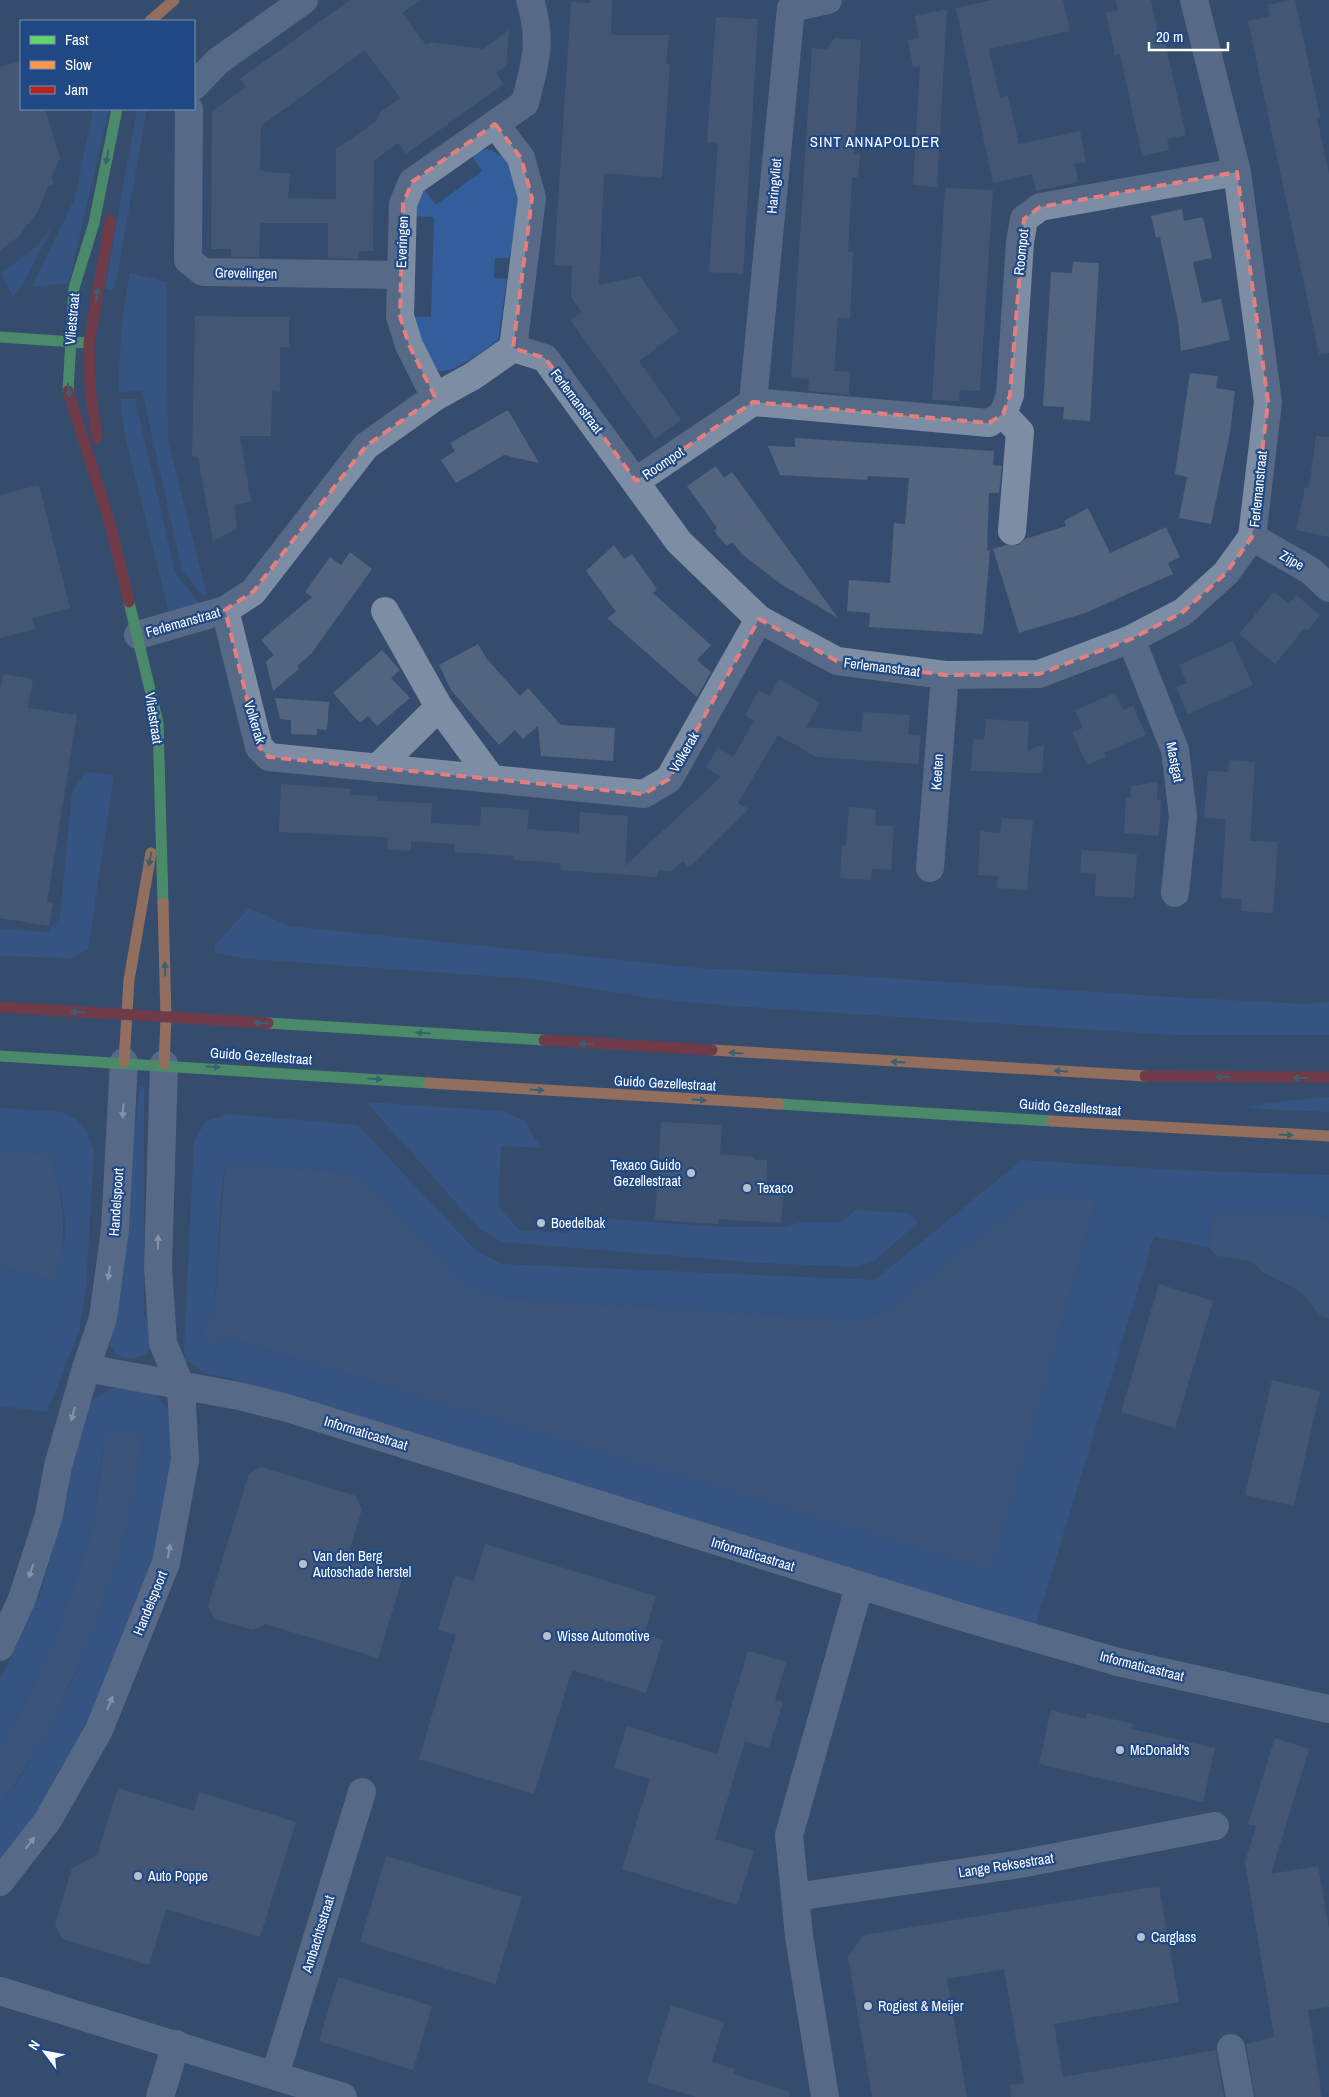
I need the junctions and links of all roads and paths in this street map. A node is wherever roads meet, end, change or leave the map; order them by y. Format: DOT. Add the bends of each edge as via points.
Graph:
graph roads {
  1 [pos="304,0"];
  2 [pos="530,0"];
  3 [pos="828,0"];
  4 [pos="1194,0"];
  5 [pos="791,4"];
  6 [pos="195,85"];
  7 [pos="117,110"];
  8 [pos="189,110"];
  9 [pos="495,124"];
  10 [pos="1237,172"];
  11 [pos="113,205"];
  12 [pos="400,275"];
  13 [pos="0,336"];
  14 [pos="70,342"];
  15 [pos="89,343"];
  16 [pos="513,348"];
  17 [pos="435,397"];
  18 [pos="753,402"];
  19 [pos="1003,414"];
  20 [pos="636,481"];
  21 [pos="111,527"];
  22 [pos="1012,531"];
  23 [pos="1252,537"];
  24 [pos="1329,588"];
  25 [pos="225,610"];
  26 [pos="385,611"];
  27 [pos="759,619"];
  28 [pos="138,635"];
  29 [pos="1131,638"];
  30 [pos="945,675"];
  31 [pos="439,707"];
  32 [pos="377,768"];
  33 [pos="491,778"];
  34 [pos="162,794"];
  35 [pos="930,868"];
  36 [pos="1175,893"];
  37 [pos="0,1007"];
  38 [pos="126,1015"];
  39 [pos="166,1018"];
  40 [pos="0,1056"];
  41 [pos="124,1062"];
  42 [pos="164,1064"];
  43 [pos="1329,1077"];
  44 [pos="1329,1136"];
  45 [pos="86,1368"];
  46 [pos="181,1387"];
  47 [pos="859,1587"];
  48 [pos="0,1646"];
  49 [pos="1329,1709"];
  50 [pos="362,1792"];
  51 [pos="1215,1826"];
  52 [pos="0,1882"];
  53 [pos="795,1897"];
  54 [pos="0,1990"];
  55 [pos="176,2044"];
  56 [pos="1231,2048"];
  57 [pos="274,2075"];
  58 [pos="160,2097"];
  59 [pos="343,2097"];
  60 [pos="825,2097"];
  61 [pos="1240,2097"];
  1 -- 6 [label="street" via="218,61"];
  2 -- 9 [label="street, Everingen" via="535,16 538,54 525,103"];
  3 -- 5 [label="street, Haringvliet"];
  4 -- 10 [label="street, Ferlemanstraat"];
  5 -- 18 [label="street, Haringvliet"];
  7 -- 14 [label="main road, Vlietstraat, one-way" via="94,223 74,288"];
  8 -- 12 [label="street, Grevelingen" via="188,260 204,272"];
  9 -- 12 [label="street, Everingen" via="412,182 403,204"];
  9 -- 16 [label="street" via="521,158 532,198"];
  10 -- 19 [label="street, Roompot" via="1040,207 1024,219 1010,396"];
  10 -- 23 [label="street, Ferlemanstraat" via="1268,402"];
  15 -- 11 [label="main road, Vlietstraat, one-way"];
  12 -- 17 [label="street, Everingen" via="400,316 409,345"];
  13 -- 14 [label="main road"];
  14 -- 15 [label="main road"];
  14 -- 21 [label="main road, Vlietstraat, one-way" via="67,388"];
  15 -- 21 [label="main road, Vlietstraat" via="90,389"];
  16 -- 17 [label="street, Ferlemanstraat"];
  16 -- 20 [label="street, Ferlemanstraat" via="545,358"];
  17 -- 25 [label="street, Ferlemanstraat" via="366,446 253,592"];
  18 -- 19 [label="street" via="989,424"];
  18 -- 20 [label="street, Roompot"];
  19 -- 22 [label="street" via="1020,432"];
  20 -- 27 [label="street, Ferlemanstraat" via="679,542"];
  21 -- 28 [label="main road, Vlietstraat"];
  23 -- 24 [label="street, Zijpe" via="1311,572"];
  23 -- 29 [label="street, Ferlemanstraat" via="1226,573 1183,612"];
  25 -- 28 [label="street, Ferlemanstraat"];
  25 -- 32 [label="street, Volkerak" via="259,747 269,757"];
  26 -- 31 [label="street"];
  27 -- 30 [label="street, Ferlemanstraat" via="837,661"];
  27 -- 33 [label="street, Volkerak" via="669,779 644,794"];
  28 -- 34 [label="main road, Vlietstraat" via="158,723"];
  29 -- 30 [label="street, Ferlemanstraat" via="1040,674"];
  29 -- 36 [label="street, Mastgat" via="1175,750 1182,816"];
  30 -- 35 [label="street, Keeten"];
  31 -- 32 [label="street"];
  31 -- 33 [label="street"];
  32 -- 33 [label="street, Volkerak"];
  34 -- 38 [label="main road, Vlietstraat, one-way" via="129,980"];
  39 -- 34 [label="main road, Vlietstraat, one-way"];
  38 -- 37 [label="main road, one-way"];
  38 -- 39 [label="main road"];
  38 -- 41 [label="main road, Vlietstraat"];
  39 -- 42 [label="main road, Vlietstraat"];
  43 -- 39 [label="main road, one-way" via="1152,1076"];
  40 -- 41 [label="main road, Guido Gezellestraat"];
  41 -- 42 [label="main road, Guido Gezellestraat"];
  41 -- 45 [label="street, Handelspoort, one-way" via="115,1229 103,1318"];
  42 -- 44 [label="main road, Guido Gezellestraat, one-way" via="514,1089"];
  46 -- 42 [label="street, one-way" via="163,1343 158,1267"];
  45 -- 46 [label="street"];
  45 -- 48 [label="street, Handelspoort, one-way" via="58,1466 48,1515 22,1599"];
  46 -- 47 [label="street, Informaticastraat" via="287,1408"];
  52 -- 46 [label="street, Handelspoort, one-way" via="48,1820 99,1730 166,1563 185,1460"];
  47 -- 49 [label="street, Informaticastraat" via="1118,1662"];
  47 -- 53 [label="street" via="789,1835"];
  50 -- 57 [label="street, Ambachtsstraat"];
  51 -- 53 [label="street, Lange Reksestraat" via="1020,1864"];
  53 -- 60 [label="street"];
  54 -- 55 [label="street"];
  55 -- 57 [label="street"];
  55 -- 58 [label="street"];
  56 -- 61 [label="street"];
  57 -- 59 [label="street"];
}
